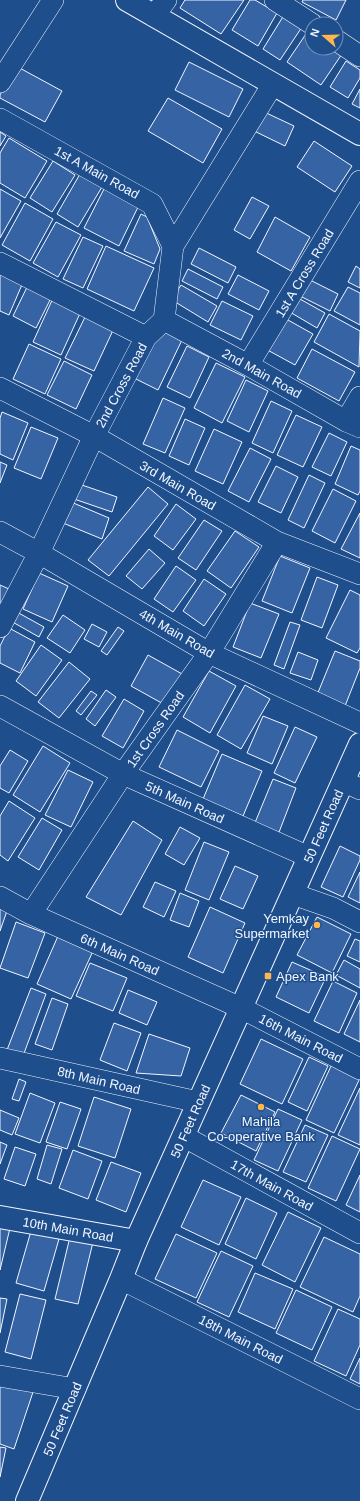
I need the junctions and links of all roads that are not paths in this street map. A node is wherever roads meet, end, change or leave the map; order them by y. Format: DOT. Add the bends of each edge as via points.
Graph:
graph roads {
  1 [pos="54,0"];
  2 [pos="127,0"];
  3 [pos="275,0"];
  4 [pos="160,8"];
  5 [pos="304,19"];
  6 [pos="344,45"];
  7 [pos="360,56"];
  8 [pos="0,82"];
  9 [pos="273,84"];
  10 [pos="0,118"];
  11 [pos="360,134"];
  12 [pos="360,181"];
  13 [pos="173,246"];
  14 [pos="0,263"];
  15 [pos="164,320"];
  16 [pos="146,337"];
  17 [pos="248,365"];
  18 [pos="0,388"];
  19 [pos="360,397"];
  20 [pos="353,424"];
  21 [pos="94,436"];
  22 [pos="0,532"];
  23 [pos="277,542"];
  24 [pos="38,553"];
  25 [pos="360,574"];
  26 [pos="0,627"];
  27 [pos="209,653"];
  28 [pos="0,706"];
  29 [pos="360,723"];
  30 [pos="360,744"];
  31 [pos="123,774"];
  32 [pos="352,785"];
  33 [pos="309,857"];
  34 [pos="293,894"];
  35 [pos="0,897"];
  36 [pos="31,914"];
  37 [pos="360,922"];
  38 [pos="241,1008"];
  39 [pos="0,1058"];
  40 [pos="360,1069"];
  41 [pos="198,1102"];
  42 [pos="183,1136"];
  43 [pos="0,1217"];
  44 [pos="360,1233"];
  45 [pos="136,1240"];
  46 [pos="121,1279"];
  47 [pos="0,1376"];
  48 [pos="75,1389"];
  49 [pos="360,1399"];
  50 [pos="27,1501"];
  1 -- 8 [label="street"];
  2 -- 4 [label="main road"];
  3 -- 5 [label="street"];
  4 -- 9 [label="main road"];
  6 -- 7 [label="street"];
  9 -- 11 [label="main road"];
  9 -- 13 [label="street"];
  10 -- 13 [label="street, 1st A Main Road" via="152,204"];
  12 -- 17 [label="street, 1st A Cross Road"];
  13 -- 15 [label="street"];
  14 -- 16 [label="street"];
  15 -- 16 [label="street, 2nd Cross Road"];
  15 -- 17 [label="street, 2nd Main Road"];
  16 -- 21 [label="street, 2nd Cross Road"];
  17 -- 20 [label="street, 2nd Main Road"];
  18 -- 21 [label="street, 3rd Main Road"];
  19 -- 20 [label="street"];
  21 -- 23 [label="street, 3rd Main Road"];
  21 -- 24 [label="street, 2nd Cross Road"];
  22 -- 24 [label="street, 4th Main Road"];
  23 -- 25 [label="street, 3rd Main Road"];
  23 -- 27 [label="street, 1st Cross Road"];
  24 -- 26 [label="street, 2nd Cross Road"];
  24 -- 27 [label="street, 4th Main Road"];
  27 -- 29 [label="street, 4th Main Road"];
  27 -- 31 [label="street, 1st Cross Road"];
  28 -- 31 [label="street, 5th Main Road"];
  30 -- 32 [label="main road, 50 Feet Road"];
  31 -- 33 [label="street, 5th Main Road"];
  31 -- 36 [label="street, 1st Cross Road"];
  32 -- 33 [label="main road, 50 Feet Road"];
  33 -- 34 [label="main road, 50 Feet Road"];
  34 -- 37 [label="street" via="333,908"];
  34 -- 38 [label="main road, 50 Feet Road"];
  35 -- 36 [label="street, 6th Main Road"];
  36 -- 38 [label="street, 6th Main Road"];
  38 -- 40 [label="street, 16th Main Road"];
  38 -- 41 [label="main road, 50 Feet Road"];
  39 -- 41 [label="street, 8th Main Road"];
  41 -- 42 [label="main road, 50 Feet Road"];
  42 -- 44 [label="street, 17th Main Road"];
  42 -- 45 [label="main road, 50 Feet Road"];
  43 -- 45 [label="main road, 10th Main Road"];
  45 -- 46 [label="main road, 50 Feet Road"];
  46 -- 48 [label="main road, 50 Feet Road"];
  46 -- 49 [label="street, 18th Main Road"];
  47 -- 48 [label="street"];
  48 -- 50 [label="main road, 50 Feet Road"];
}
